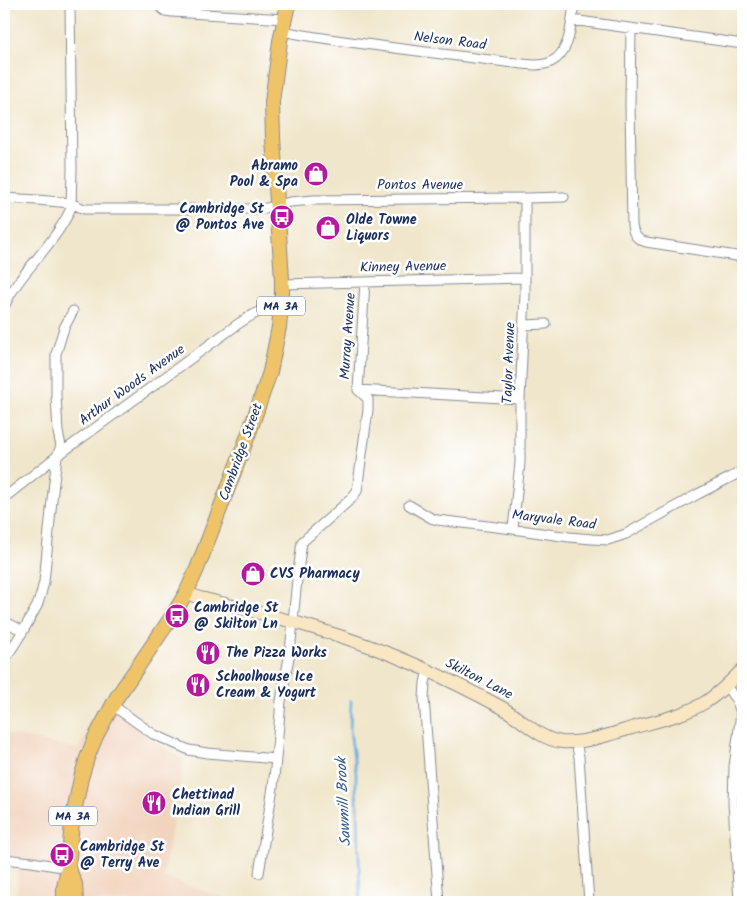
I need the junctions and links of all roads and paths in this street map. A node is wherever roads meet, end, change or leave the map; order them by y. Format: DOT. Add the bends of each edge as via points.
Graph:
graph roads {
  1 [pos="70,4"];
  2 [pos="156,4"];
  3 [pos="288,4"];
  4 [pos="574,4"];
  5 [pos="572,20"];
  6 [pos="284,25"];
  7 [pos="631,28"];
  8 [pos="743,44"];
  9 [pos="564,197"];
  10 [pos="4,198"];
  11 [pos="525,198"];
  12 [pos="71,203"];
  13 [pos="278,205"];
  14 [pos="743,257"];
  15 [pos="525,278"];
  16 [pos="365,282"];
  17 [pos="282,284"];
  18 [pos="282,305"];
  19 [pos="4,307"];
  20 [pos="73,311"];
  21 [pos="546,324"];
  22 [pos="524,325"];
  23 [pos="358,390"];
  24 [pos="520,399"];
  25 [pos="57,456"];
  26 [pos="743,471"];
  27 [pos="4,498"];
  28 [pos="409,505"];
  29 [pos="514,528"];
  30 [pos="186,593"];
  31 [pos="295,602"];
  32 [pos="278,618"];
  33 [pos="4,621"];
  34 [pos="294,622"];
  35 [pos="23,631"];
  36 [pos="4,661"];
  37 [pos="743,669"];
  38 [pos="428,670"];
  39 [pos="726,686"];
  40 [pos="112,705"];
  41 [pos="576,742"];
  42 [pos="276,760"];
  43 [pos="4,859"];
  44 [pos="68,868"];
  45 [pos="259,873"];
  46 [pos="64,902"];
  47 [pos="76,902"];
  48 [pos="439,902"];
  49 [pos="589,902"];
  50 [pos="739,902"];
  1 -- 12 [label="street"];
  2 -- 6 [label="street, Nelson Road" via="165,11"];
  3 -- 6 [label="main road, Cambridge Street / MA 3A"];
  4 -- 5 [label="street, Nelson Road"];
  5 -- 6 [label="street, Nelson Road" via="561,54 550,62 536,65 323,38"];
  5 -- 7 [label="street"];
  6 -- 13 [label="main road, Cambridge Street / MA 3A" via="272,102"];
  7 -- 8 [label="street"];
  7 -- 14 [label="street" via="633,231 636,237 646,242"];
  9 -- 11 [label="street, Pontos Avenue"];
  10 -- 12 [label="street, Pontos Avenue"];
  11 -- 13 [label="street, Pontos Avenue" via="323,200"];
  11 -- 15 [label="street, Taylor Avenue"];
  12 -- 13 [label="street, Pontos Avenue" via="84,209 262,209"];
  12 -- 19 [label="street" via="62,226 18,282"];
  13 -- 17 [label="main road, Cambridge Street / MA 3A"];
  15 -- 16 [label="street, Kinney Avenue"];
  15 -- 22 [label="street, Taylor Avenue"];
  16 -- 17 [label="street, Kinney Avenue"];
  16 -- 23 [label="street, Murray Avenue"];
  17 -- 18 [label="main road, Cambridge Street / MA 3A"];
  18 -- 25 [label="street, Arthur Woods Avenue" via="258,312 238,324"];
  18 -- 30 [label="main road, Cambridge Street / MA 3A" via="278,340 267,384"];
  20 -- 25 [label="street" via="56,354 61,446"];
  21 -- 22 [label="street"];
  22 -- 24 [label="street, Taylor Avenue"];
  23 -- 24 [label="street"];
  23 -- 31 [label="street, Murray Avenue" via="368,399 368,410 357,491 302,542"];
  24 -- 29 [label="street, Taylor Avenue"];
  25 -- 27 [label="street, Arthur Woods Avenue"];
  25 -- 35 [label="street" via="42,594"];
  26 -- 29 [label="street, Maryvale Road" via="613,539 592,540"];
  28 -- 29 [label="street, Maryvale Road" via="435,519"];
  30 -- 32 [label="street, Skilton Lane"];
  30 -- 40 [label="main road, Cambridge Street / MA 3A"];
  31 -- 32 [label="street"];
  31 -- 34 [label="street, Murray Avenue"];
  32 -- 34 [label="street, Skilton Lane"];
  33 -- 35 [label="street"];
  34 -- 38 [label="street, Skilton Lane" via="353,639"];
  34 -- 42 [label="street, Murray Avenue" via="281,701"];
  35 -- 36 [label="street"];
  37 -- 39 [label="street, Skilton Lane"];
  38 -- 41 [label="street, Skilton Lane" via="508,711 545,737"];
  38 -- 48 [label="street" via="424,698"];
  39 -- 41 [label="street, Skilton Lane" via="688,711"];
  39 -- 50 [label="street" via="737,700 741,713 733,802"];
  40 -- 42 [label="street" via="153,734 189,750"];
  40 -- 44 [label="main road, Cambridge Street / MA 3A" via="96,736 81,778 72,822"];
  41 -- 49 [label="street"];
  42 -- 45 [label="street, Murray Avenue"];
  43 -- 44 [label="street"];
  44 -- 46 [label="main road, Cambridge Street / MA 3A"];
  44 -- 47 [label="main road, Cambridge Street / MA 3A" via="75,884"];
}
